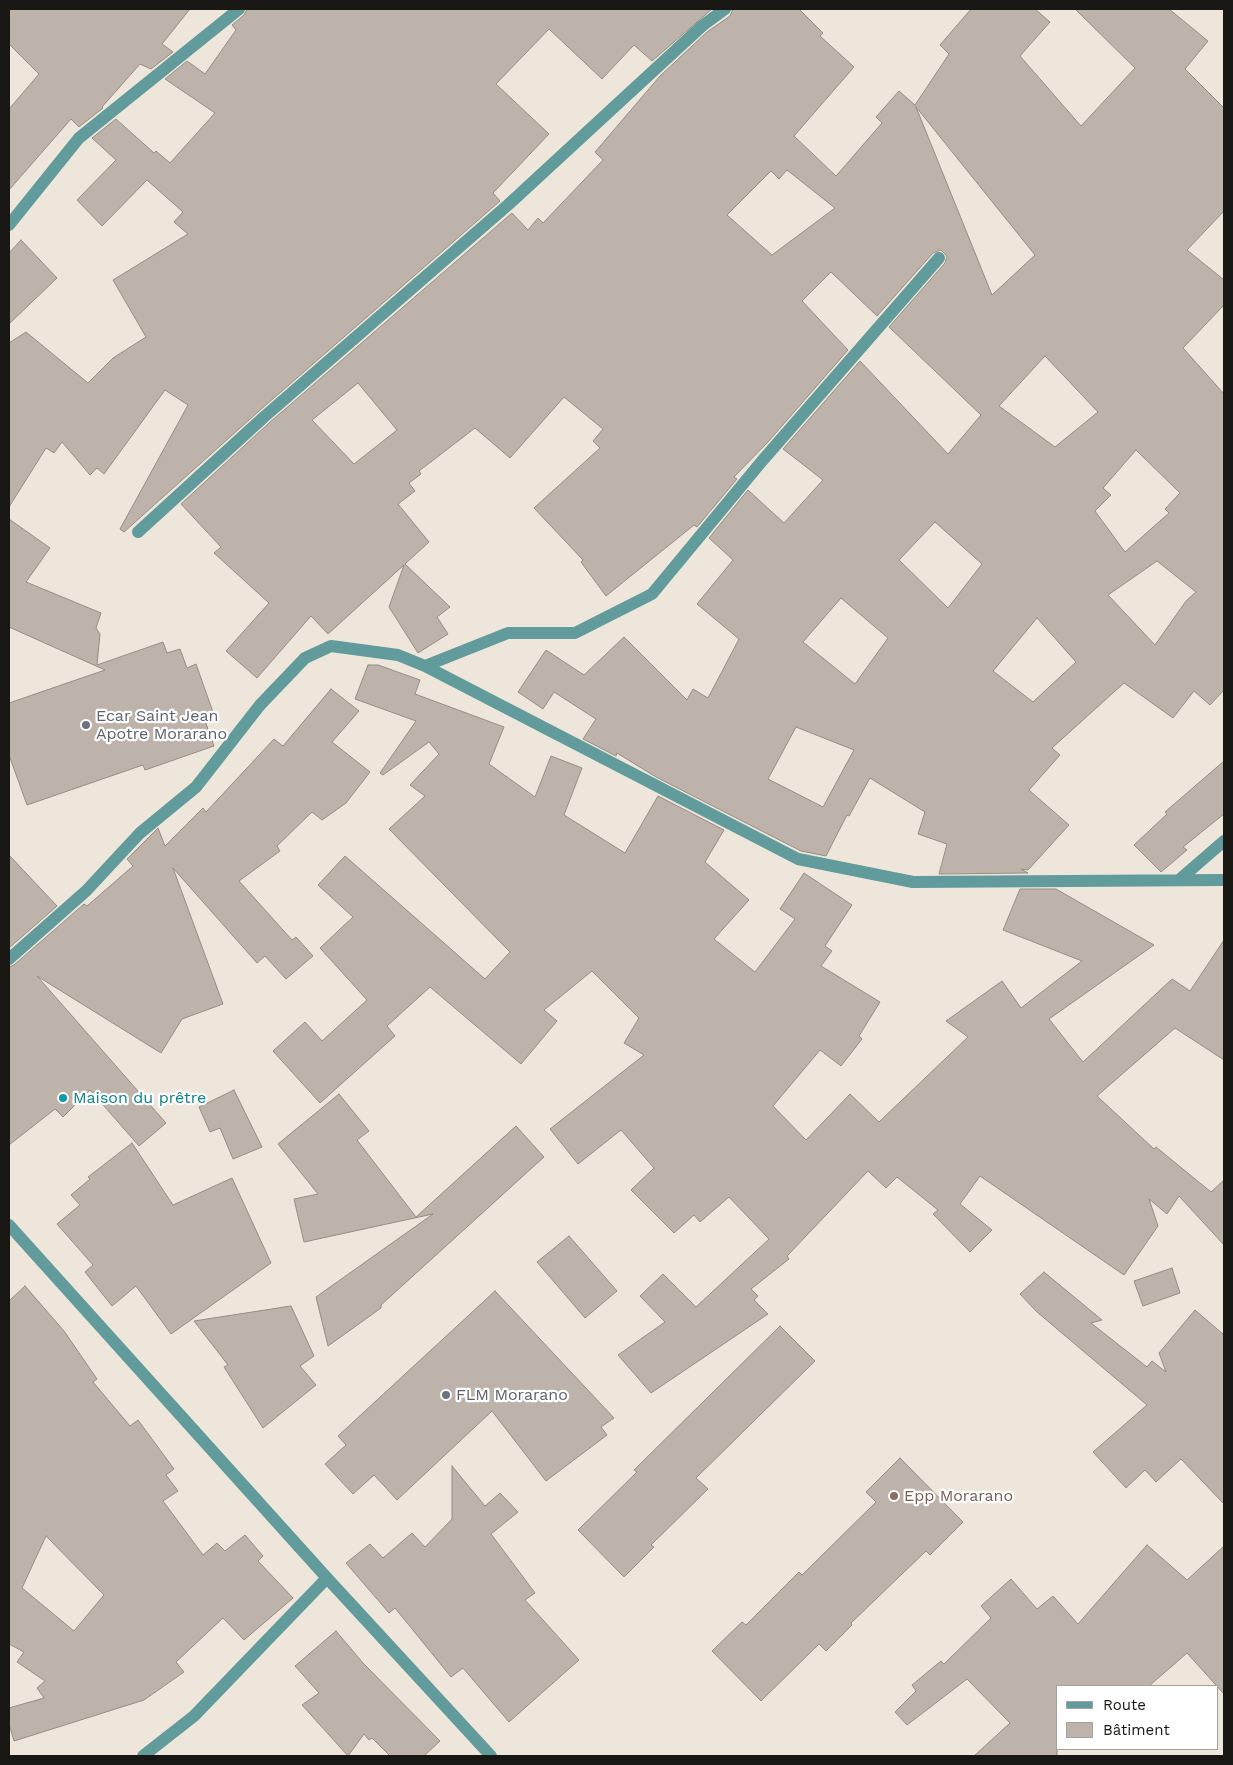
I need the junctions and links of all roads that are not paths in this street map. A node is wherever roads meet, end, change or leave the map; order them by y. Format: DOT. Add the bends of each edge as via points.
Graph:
graph roads {
  1 [pos="239,9"];
  2 [pos="724,9"];
  3 [pos="9,225"];
  4 [pos="939,258"];
  5 [pos="138,532"];
  6 [pos="425,666"];
  7 [pos="1224,841"];
  8 [pos="1179,880"];
  9 [pos="1224,880"];
  10 [pos="9,959"];
  11 [pos="9,1225"];
  12 [pos="327,1578"];
  13 [pos="143,1756"];
  14 [pos="491,1756"];
  1 -- 3 [label="street" via="79,138"];
  2 -- 5 [label="street"];
  4 -- 6 [label="street" via="762,461 652,594 574,633 508,633"];
  6 -- 8 [label="street" via="798,859 913,882"];
  6 -- 10 [label="street" via="398,655 331,646 305,658 260,706 196,787 140,833 86,891"];
  7 -- 8 [label="street"];
  8 -- 9 [label="street"];
  11 -- 12 [label="street"];
  12 -- 13 [label="street" via="194,1716"];
  12 -- 14 [label="street"];
}
